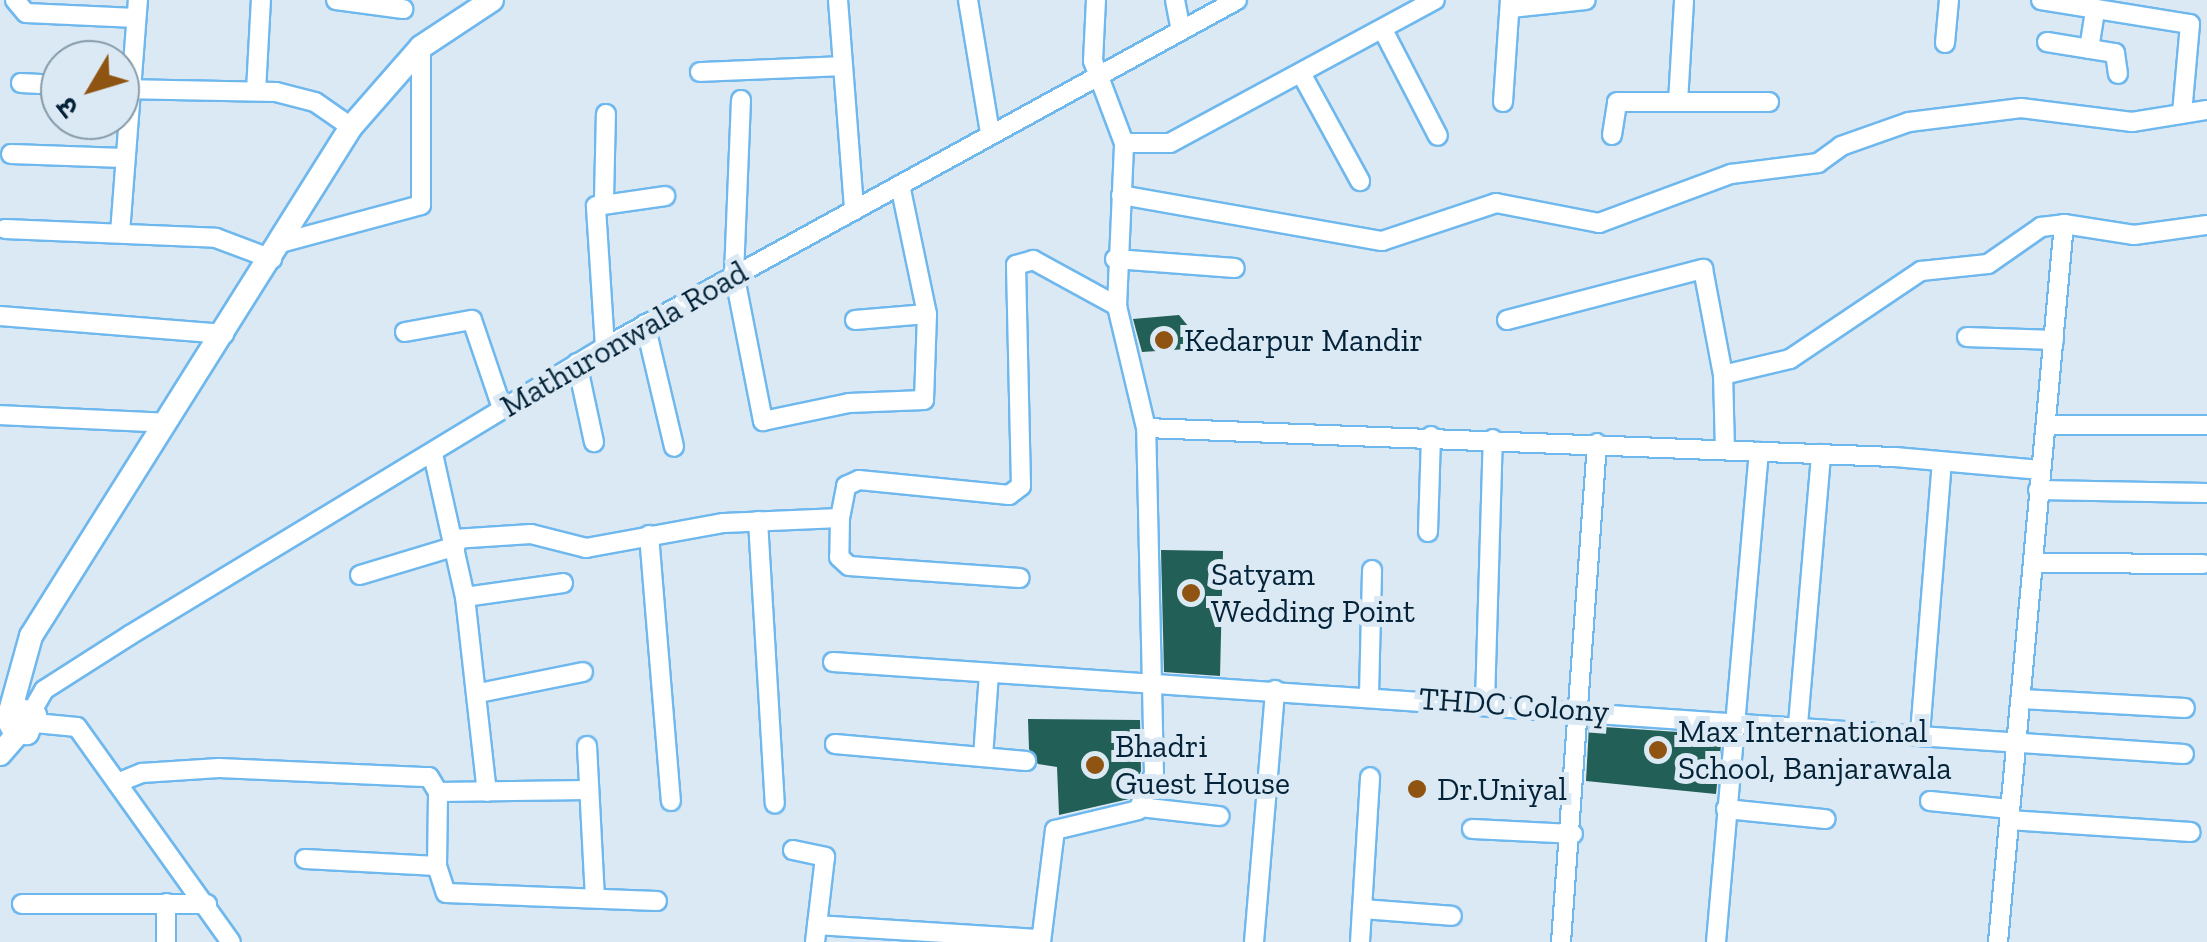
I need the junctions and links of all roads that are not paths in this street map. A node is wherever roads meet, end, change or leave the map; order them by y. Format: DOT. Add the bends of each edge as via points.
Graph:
graph roads {
  1 [pos="15,0"];
  2 [pos="261,0"];
  3 [pos="336,0"];
  4 [pos="492,0"];
  5 [pos="838,0"];
  6 [pos="968,0"];
  7 [pos="1096,0"];
  8 [pos="1176,0"];
  9 [pos="1237,0"];
  10 [pos="1435,0"];
  11 [pos="1586,0"];
  12 [pos="1684,0"];
  13 [pos="1949,0"];
  14 [pos="2041,0"];
  15 [pos="1510,4"];
  16 [pos="137,9"];
  17 [pos="402,9"];
  18 [pos="2096,10"];
  19 [pos="2163,10"];
  20 [pos="2198,25"];
  21 [pos="1181,30"];
  22 [pos="1383,30"];
  23 [pos="132,40"];
  24 [pos="2047,42"];
  25 [pos="1944,43"];
  26 [pos="421,47"];
  27 [pos="2089,49"];
  28 [pos="842,66"];
  29 [pos="700,72"];
  30 [pos="2118,74"];
  31 [pos="1302,75"];
  32 [pos="1098,76"];
  33 [pos="20,83"];
  34 [pos="40,84"];
  35 [pos="140,89"];
  36 [pos="256,92"];
  37 [pos="741,100"];
  38 [pos="1503,102"];
  39 [pos="1678,102"];
  40 [pos="1770,102"];
  41 [pos="2207,110"];
  42 [pos="606,114"];
  43 [pos="2182,114"];
  44 [pos="351,128"];
  45 [pos="990,133"];
  46 [pos="1612,135"];
  47 [pos="1438,136"];
  48 [pos="124,140"];
  49 [pos="1124,144"];
  50 [pos="11,154"];
  51 [pos="124,158"];
  52 [pos="1360,181"];
  53 [pos="900,186"];
  54 [pos="1121,195"];
  55 [pos="665,196"];
  56 [pos="604,199"];
  57 [pos="854,210"];
  58 [pos="2064,224"];
  59 [pos="2207,225"];
  60 [pos="5,229"];
  61 [pos="120,233"];
  62 [pos="278,250"];
  63 [pos="1115,260"];
  64 [pos="1235,268"];
  65 [pos="734,273"];
  66 [pos="1117,306"];
  67 [pos="927,314"];
  68 [pos="0,316"];
  69 [pos="854,320"];
  70 [pos="1506,320"];
  71 [pos="645,324"];
  72 [pos="405,332"];
  73 [pos="224,334"];
  74 [pos="1967,336"];
  75 [pos="2054,340"];
  76 [pos="605,346"];
  77 [pos="578,363"];
  78 [pos="1723,375"];
  79 [pos="502,408"];
  80 [pos="0,415"];
  81 [pos="166,423"];
  82 [pos="2046,425"];
  83 [pos="2207,426"];
  84 [pos="1146,428"];
  85 [pos="1431,436"];
  86 [pos="1492,439"];
  87 [pos="594,442"];
  88 [pos="1598,443"];
  89 [pos="674,447"];
  90 [pos="1725,450"];
  91 [pos="1758,452"];
  92 [pos="433,454"];
  93 [pos="1821,454"];
  94 [pos="1942,462"];
  95 [pos="2040,470"];
  96 [pos="2038,490"];
  97 [pos="2207,494"];
  98 [pos="840,518"];
  99 [pos="758,521"];
  100 [pos="1428,532"];
  101 [pos="649,535"];
  102 [pos="455,543"];
  103 [pos="2033,562"];
  104 [pos="2203,564"];
  105 [pos="1372,570"];
  106 [pos="360,575"];
  107 [pos="1020,578"];
  108 [pos="563,583"];
  109 [pos="465,597"];
  110 [pos="833,662"];
  111 [pos="584,672"];
  112 [pos="989,673"];
  113 [pos="1152,679"];
  114 [pos="1275,690"];
  115 [pos="479,692"];
  116 [pos="1378,696"];
  117 [pos="2022,699"];
  118 [pos="1484,702"];
  119 [pos="1576,708"];
  120 [pos="2185,708"];
  121 [pos="18,720"];
  122 [pos="1733,720"];
  123 [pos="1798,724"];
  124 [pos="1920,734"];
  125 [pos="2016,742"];
  126 [pos="836,744"];
  127 [pos="587,746"];
  128 [pos="0,754"];
  129 [pos="2184,754"];
  130 [pos="983,757"];
  131 [pos="1026,761"];
  132 [pos="1370,777"];
  133 [pos="117,784"];
  134 [pos="590,790"];
  135 [pos="438,792"];
  136 [pos="487,792"];
  137 [pos="670,801"];
  138 [pos="1930,801"];
  139 [pos="775,803"];
  140 [pos="1140,807"];
  141 [pos="1726,809"];
  142 [pos="2010,814"];
  143 [pos="1219,816"];
  144 [pos="1825,819"];
  145 [pos="1472,829"];
  146 [pos="2191,832"];
  147 [pos="1573,834"];
  148 [pos="793,850"];
  149 [pos="305,859"];
  150 [pos="437,866"];
  151 [pos="595,898"];
  152 [pos="656,901"];
  153 [pos="167,903"];
  154 [pos="22,904"];
  155 [pos="206,904"];
  156 [pos="1362,909"];
  157 [pos="1452,916"];
  158 [pos="816,934"];
  159 [pos="1041,940"];
  160 [pos="166,942"];
  161 [pos="232,942"];
  162 [pos="1254,942"];
  163 [pos="1360,942"];
  164 [pos="1561,942"];
  165 [pos="1716,942"];
  166 [pos="1998,942"];
  1 -- 16 [label="street" via="26,13"];
  2 -- 36 [label="street"];
  3 -- 17 [label="street"];
  4 -- 26 [label="main road"];
  5 -- 28 [label="street"];
  6 -- 45 [label="street"];
  7 -- 32 [label="street"];
  8 -- 21 [label="street"];
  9 -- 21 [label="street, Mathuronwala Road"];
  10 -- 22 [label="street"];
  11 -- 15 [label="street"];
  12 -- 39 [label="street"];
  13 -- 25 [label="street"];
  14 -- 18 [label="street"];
  15 -- 38 [label="street"];
  16 -- 23 [label="street"];
  18 -- 19 [label="street"];
  18 -- 27 [label="street"];
  19 -- 20 [label="street"];
  20 -- 43 [label="street"];
  21 -- 32 [label="street, Mathuronwala Road"];
  22 -- 31 [label="street"];
  22 -- 47 [label="street"];
  24 -- 27 [label="street"];
  26 -- 44 [label="main road"];
  26 -- 62 [label="street" via="421,205"];
  27 -- 30 [label="street" via="2117,54"];
  28 -- 29 [label="street"];
  28 -- 57 [label="street"];
  31 -- 49 [label="street" via="1170,143"];
  31 -- 52 [label="street"];
  32 -- 45 [label="street, Mathuronwala Road"];
  32 -- 49 [label="street"];
  33 -- 34 [label="street"];
  35 -- 36 [label="street"];
  36 -- 44 [label="street" via="315,102"];
  37 -- 65 [label="street"];
  39 -- 40 [label="street"];
  39 -- 46 [label="street" via="1614,103"];
  41 -- 43 [label="street"];
  42 -- 56 [label="street"];
  43 -- 54 [label="street" via="2132,122 2022,108 1909,122 1842,146 1818,163 1731,174 1599,222 1496,203 1382,240"];
  44 -- 62 [label="main road"];
  45 -- 53 [label="street, Mathuronwala Road"];
  48 -- 51 [label="street"];
  49 -- 54 [label="street"];
  50 -- 51 [label="street"];
  51 -- 61 [label="street"];
  53 -- 57 [label="street, Mathuronwala Road"];
  53 -- 67 [label="street"];
  54 -- 63 [label="street"];
  55 -- 56 [label="street"];
  56 -- 76 [label="street" via="595,211 594,240"];
  57 -- 65 [label="street, Mathuronwala Road"];
  58 -- 59 [label="street" via="2134,235"];
  58 -- 75 [label="street"];
  58 -- 78 [label="street" via="2041,227 1988,264 1922,271 1790,359"];
  60 -- 61 [label="street"];
  61 -- 62 [label="street" via="216,238"];
  62 -- 73 [label="main road"];
  63 -- 64 [label="street"];
  63 -- 66 [label="street"];
  65 -- 67 [label="street" via="766,423 849,403 924,400"];
  65 -- 71 [label="street, Mathuronwala Road"];
  66 -- 84 [label="street"];
  66 -- 98 [label="street" via="1046,266 1019,261 1021,486 998,496 853,480"];
  67 -- 69 [label="street"];
  68 -- 73 [label="street"];
  70 -- 78 [label="street" via="1703,269"];
  71 -- 76 [label="street, Mathuronwala Road"];
  71 -- 89 [label="street"];
  72 -- 79 [label="street" via="472,320"];
  73 -- 81 [label="main road"];
  74 -- 75 [label="street"];
  75 -- 82 [label="street"];
  76 -- 77 [label="street, Mathuronwala Road"];
  77 -- 79 [label="street, Mathuronwala Road"];
  77 -- 87 [label="street"];
  78 -- 90 [label="street"];
  79 -- 92 [label="street, Mathuronwala Road"];
  80 -- 81 [label="street"];
  81 -- 121 [label="main road" via="32,636"];
  82 -- 83 [label="street"];
  82 -- 95 [label="street"];
  84 -- 85 [label="street"];
  84 -- 113 [label="street"];
  85 -- 86 [label="street"];
  85 -- 100 [label="street"];
  86 -- 88 [label="street"];
  86 -- 118 [label="street"];
  88 -- 90 [label="street"];
  88 -- 119 [label="street"];
  90 -- 91 [label="street"];
  91 -- 93 [label="street"];
  91 -- 122 [label="street"];
  92 -- 102 [label="street"];
  92 -- 121 [label="street, Mathuronwala Road" via="44,690"];
  93 -- 94 [label="street"];
  93 -- 123 [label="street"];
  94 -- 95 [label="street"];
  94 -- 124 [label="street"];
  95 -- 96 [label="street"];
  96 -- 97 [label="street"];
  96 -- 103 [label="street"];
  98 -- 99 [label="street"];
  98 -- 107 [label="street" via="839,557 849,566"];
  99 -- 101 [label="street"];
  99 -- 139 [label="street"];
  101 -- 102 [label="street" via="586,548 531,534"];
  101 -- 137 [label="street"];
  102 -- 106 [label="street"];
  102 -- 109 [label="street"];
  103 -- 104 [label="street"];
  103 -- 117 [label="street"];
  105 -- 116 [label="street"];
  108 -- 109 [label="street"];
  109 -- 115 [label="street"];
  110 -- 112 [label="street, THDC Colony"];
  111 -- 115 [label="street"];
  112 -- 113 [label="street, THDC Colony"];
  112 -- 130 [label="street"];
  113 -- 114 [label="street, THDC Colony"];
  113 -- 140 [label="street" via="1154,774"];
  114 -- 116 [label="street, THDC Colony"];
  114 -- 162 [label="street"];
  115 -- 136 [label="street"];
  116 -- 118 [label="street, THDC Colony"];
  117 -- 120 [label="street"];
  117 -- 125 [label="street"];
  118 -- 119 [label="street, THDC Colony"];
  119 -- 122 [label="street, THDC Colony"];
  119 -- 147 [label="street"];
  121 -- 128 [label="main road"];
  121 -- 133 [label="street" via="77,728"];
  122 -- 123 [label="street, THDC Colony"];
  122 -- 141 [label="street"];
  123 -- 124 [label="street, THDC Colony"];
  124 -- 125 [label="street, THDC Colony"];
  125 -- 129 [label="street, THDC Colony"];
  125 -- 142 [label="street"];
  126 -- 130 [label="street"];
  127 -- 134 [label="street"];
  130 -- 131 [label="street"];
  132 -- 156 [label="street"];
  133 -- 135 [label="street" via="142,773 219,768 428,777"];
  133 -- 155 [label="street"];
  134 -- 136 [label="street"];
  134 -- 151 [label="street"];
  135 -- 136 [label="street"];
  135 -- 150 [label="street"];
  138 -- 142 [label="street"];
  140 -- 143 [label="street"];
  140 -- 159 [label="street" via="1060,825 1045,882"];
  141 -- 144 [label="street"];
  141 -- 165 [label="street"];
  142 -- 146 [label="street"];
  142 -- 166 [label="street"];
  145 -- 147 [label="street"];
  147 -- 164 [label="street"];
  148 -- 158 [label="street" via="825,857"];
  149 -- 150 [label="street"];
  150 -- 151 [label="street" via="446,893"];
  151 -- 152 [label="street"];
  153 -- 154 [label="street"];
  153 -- 155 [label="street"];
  153 -- 160 [label="street"];
  155 -- 161 [label="street"];
  156 -- 157 [label="street"];
  156 -- 163 [label="street"];
  158 -- 159 [label="street"];
}
